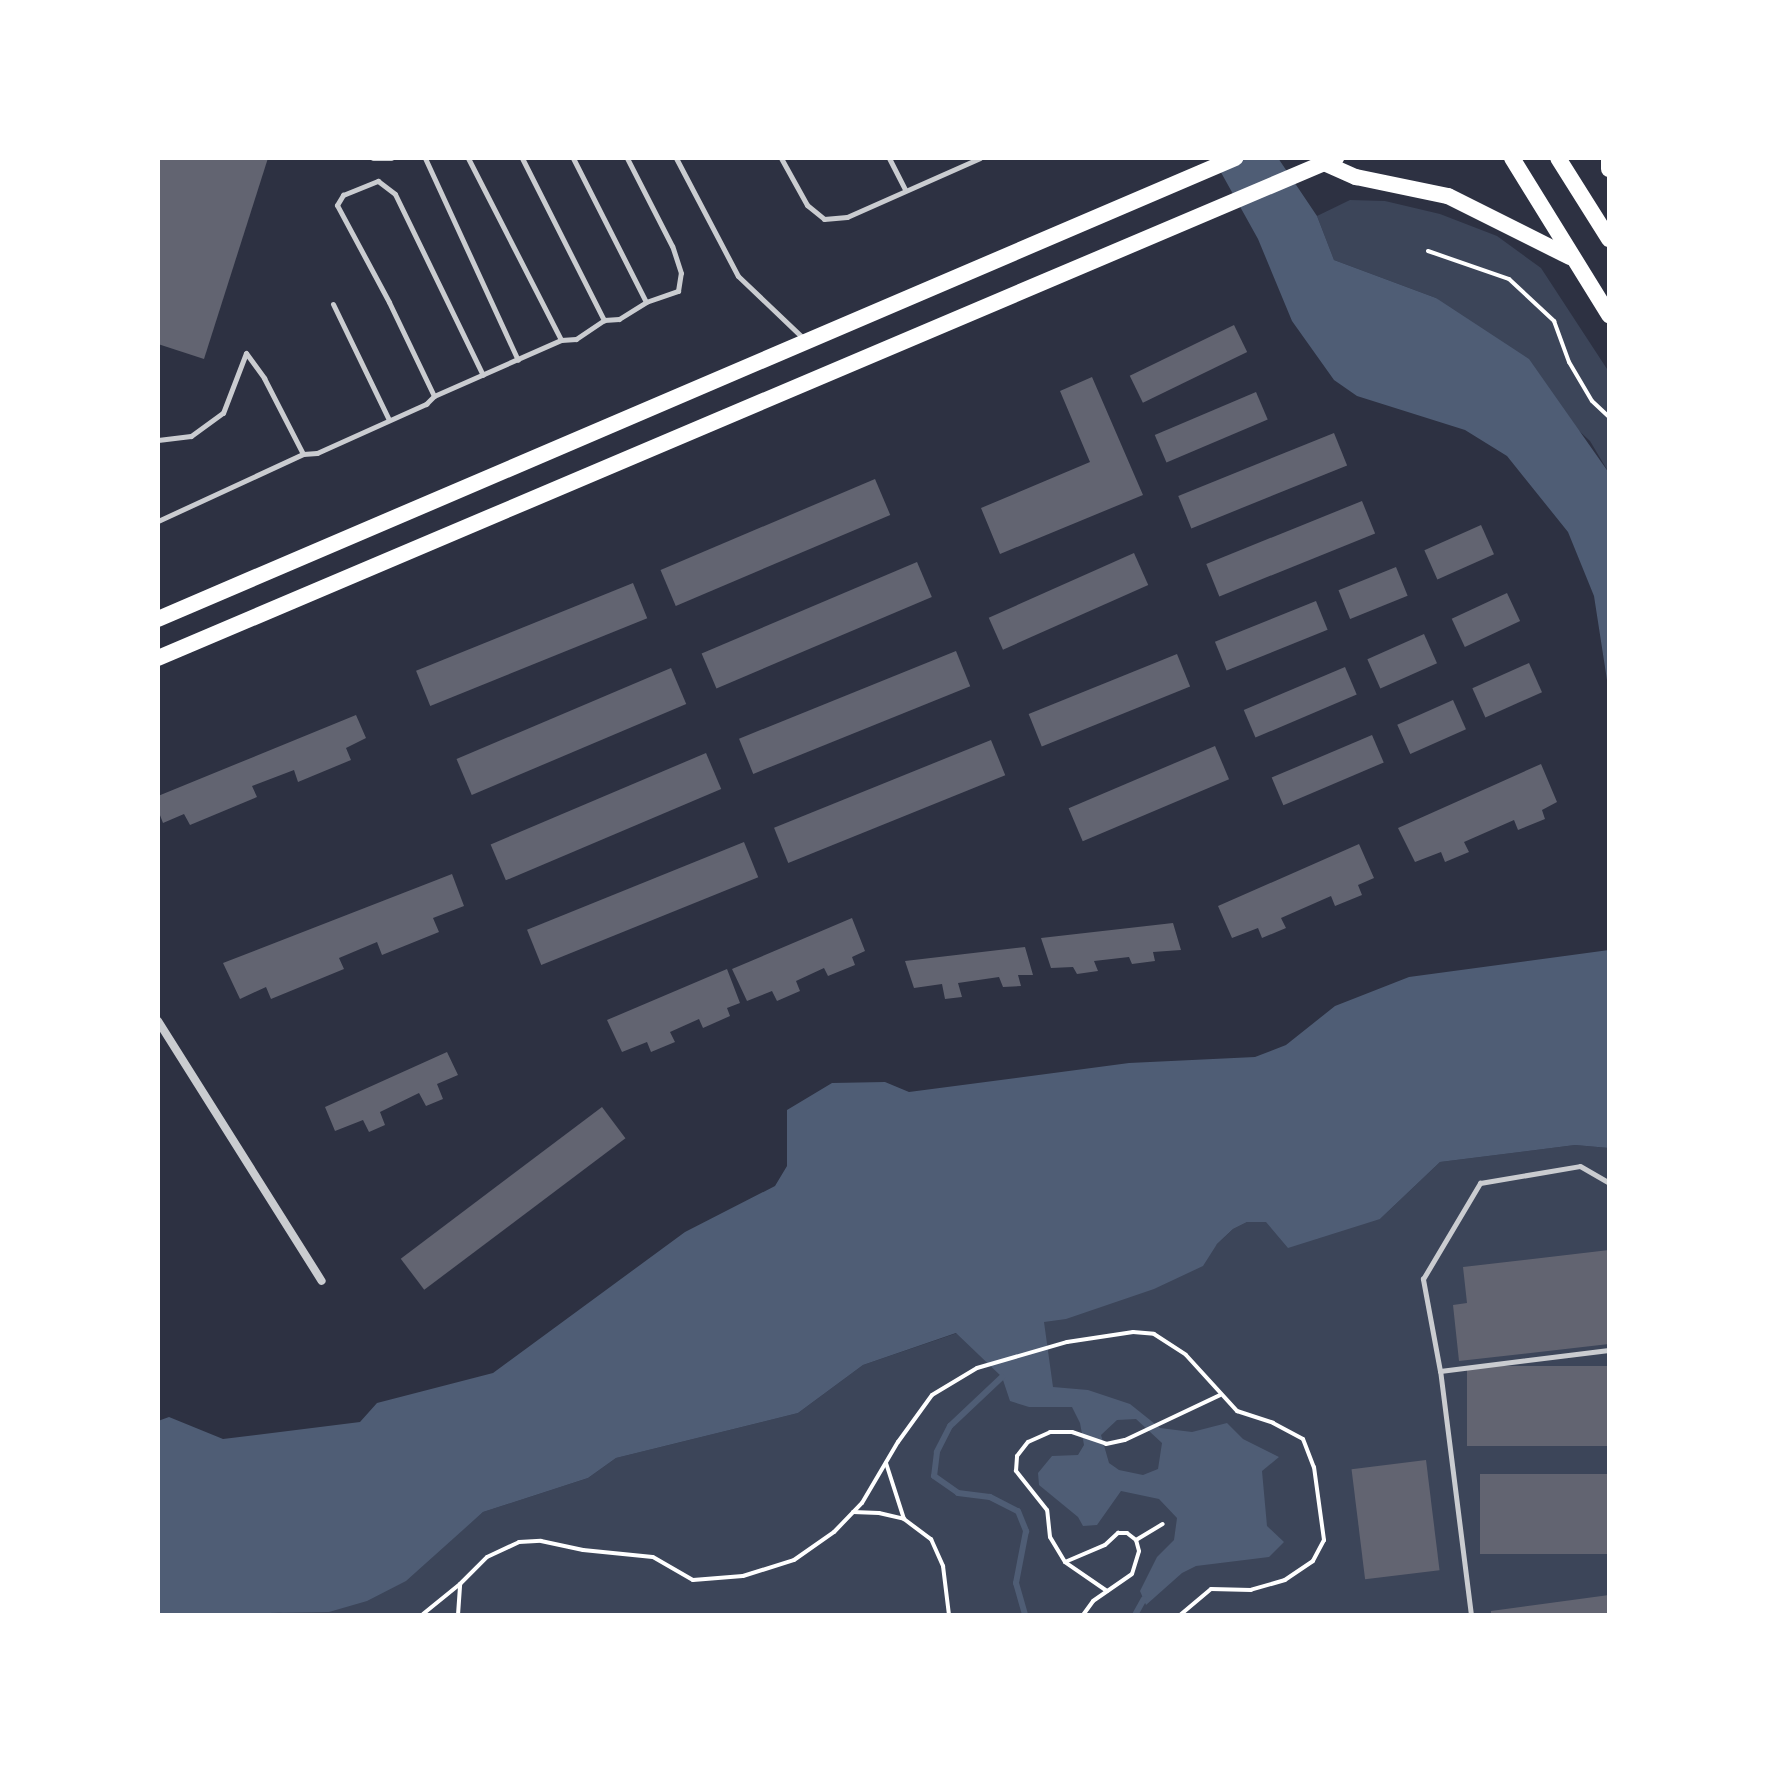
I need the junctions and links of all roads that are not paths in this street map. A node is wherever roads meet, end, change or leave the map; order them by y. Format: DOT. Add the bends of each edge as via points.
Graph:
graph roads {
  1 [pos="373,158"];
  2 [pos="391,158"];
  3 [pos="425,158"];
  4 [pos="468,158"];
  5 [pos="522,158"];
  6 [pos="573,158"];
  7 [pos="627,158"];
  8 [pos="676,158"];
  9 [pos="781,158"];
  10 [pos="889,158"];
  11 [pos="980,158"];
  12 [pos="1235,158"];
  13 [pos="1512,158"];
  14 [pos="1558,158"];
  15 [pos="1609,159"];
  16 [pos="1330,160"];
  17 [pos="1609,169"];
  18 [pos="905,189"];
  19 [pos="1609,239"];
  20 [pos="1570,257"];
  21 [pos="646,302"];
  22 [pos="333,304"];
  23 [pos="1609,315"];
  24 [pos="604,320"];
  25 [pos="561,340"];
  26 [pos="807,343"];
  27 [pos="518,360"];
  28 [pos="483,375"];
  29 [pos="434,396"];
  30 [pos="388,418"];
  31 [pos="158,440"];
  32 [pos="303,454"];
  33 [pos="158,521"];
  34 [pos="158,619"];
  35 [pos="158,658"];
  36 [pos="158,1021"];
  37 [pos="1609,1183"];
  38 [pos="322,1281"];
  39 [pos="1609,1350"];
  40 [pos="1440,1371"];
  41 [pos="1471,1615"];
  1 -- 2 [label="lane"];
  3 -- 27 [label="lane"];
  4 -- 25 [label="lane"];
  5 -- 24 [label="lane"];
  6 -- 21 [label="lane"];
  7 -- 21 [label="lane" via="681,273 678,291"];
  8 -- 26 [label="lane" via="738,276"];
  9 -- 18 [label="lane" via="807,205 824,219 847,217"];
  10 -- 18 [label="lane"];
  11 -- 18 [label="lane"];
  12 -- 26 [label="main road"];
  13 -- 20 [label="main road"];
  14 -- 19 [label="main road"];
  15 -- 17 [label="main road"];
  16 -- 20 [label="main road" via="1356,177 1448,196"];
  16 -- 35 [label="main road"];
  20 -- 23 [label="main road"];
  21 -- 24 [label="lane" via="619,319"];
  22 -- 30 [label="lane"];
  24 -- 25 [label="lane" via="576,339"];
  25 -- 27 [label="lane"];
  26 -- 34 [label="main road"];
  27 -- 28 [label="lane"];
  28 -- 29 [label="lane"];
  28 -- 29 [label="lane" via="395,194 378,181 343,195 337,205"];
  29 -- 30 [label="lane"];
  30 -- 32 [label="lane" via="317,453"];
  31 -- 32 [label="lane" via="191,436 223,413 246,353"];
  32 -- 33 [label="lane"];
  36 -- 38 [label="street"];
  37 -- 40 [label="lane" via="1580,1166 1480,1183 1423,1279"];
  39 -- 40 [label="lane"];
  40 -- 41 [label="lane"];
}
